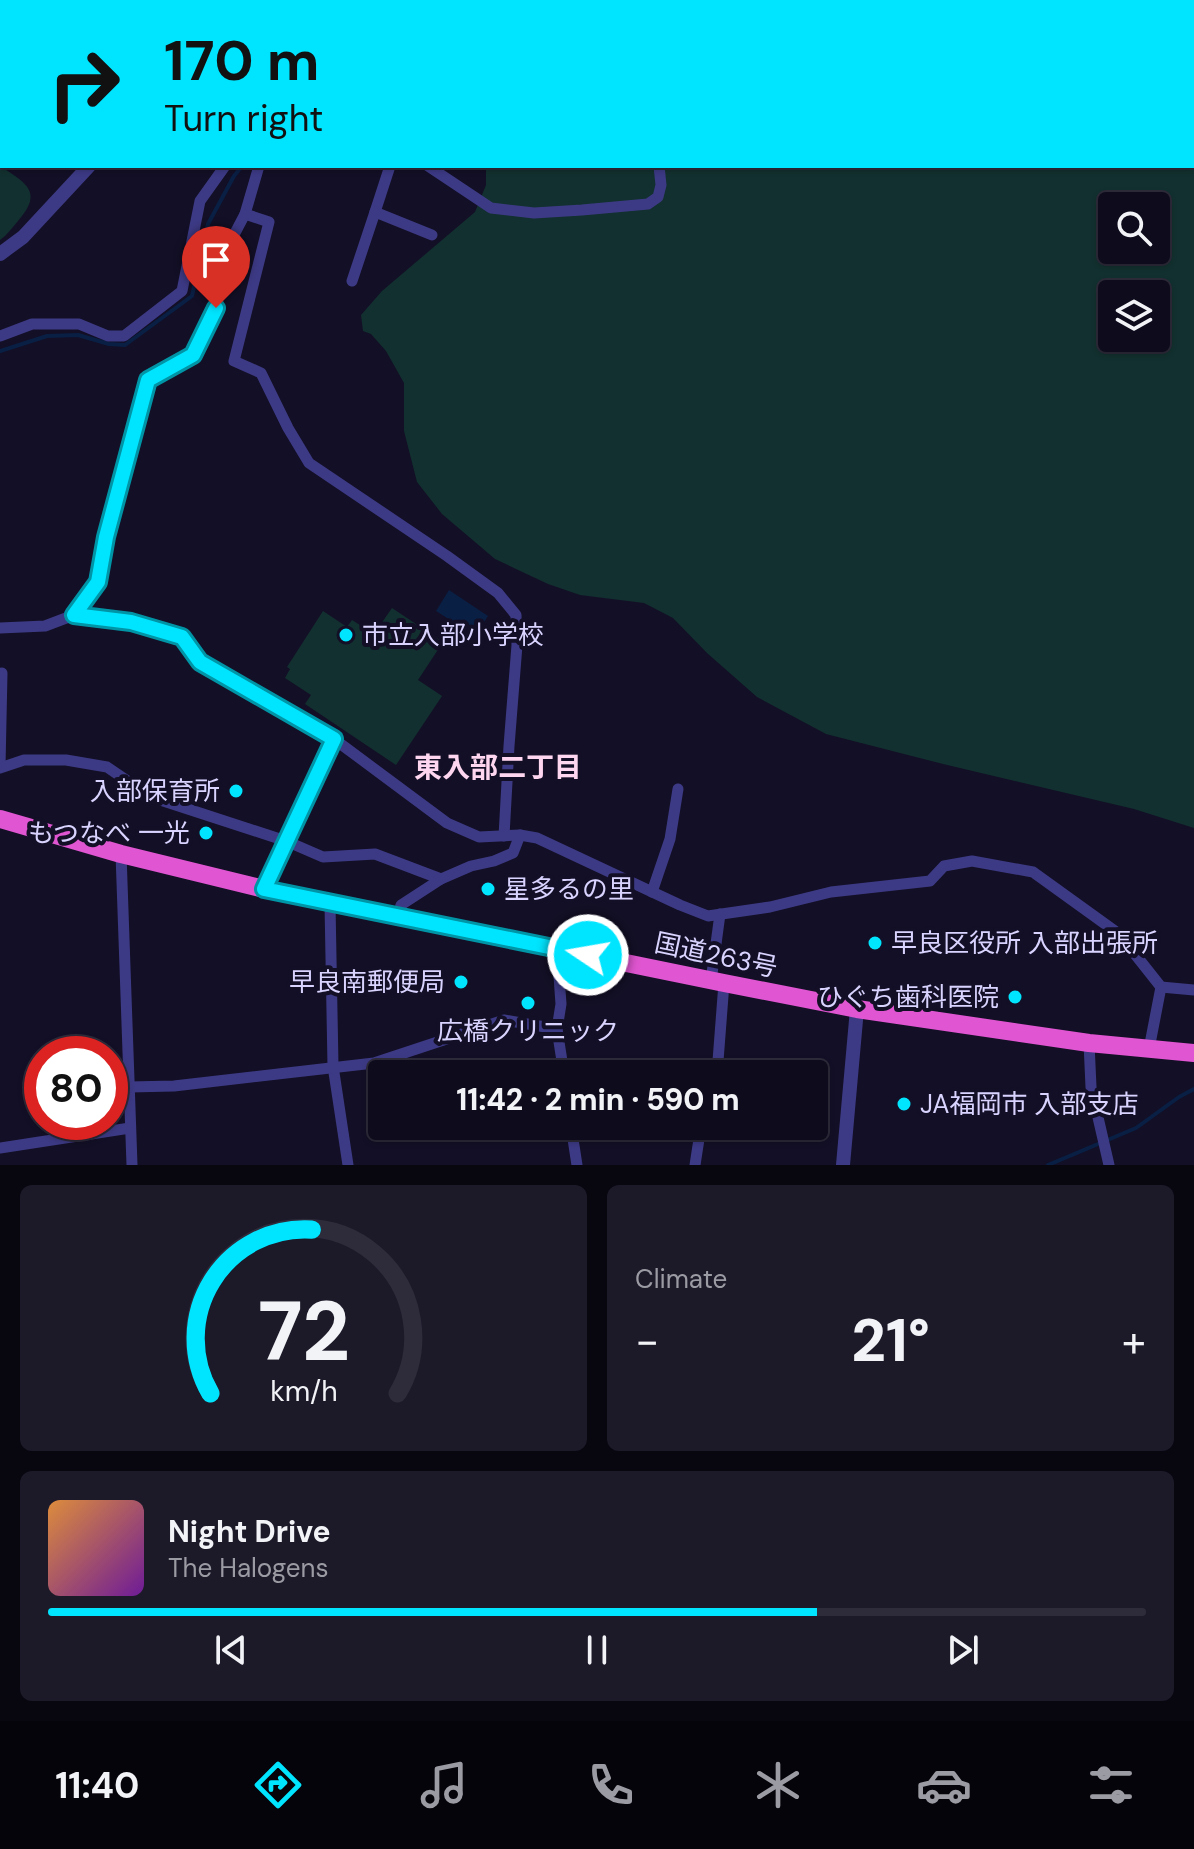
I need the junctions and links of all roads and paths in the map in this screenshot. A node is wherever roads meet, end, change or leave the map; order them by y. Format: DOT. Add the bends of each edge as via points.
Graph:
graph roads {
  1 [pos="87,168"];
  2 [pos="224,168"];
  3 [pos="258,168"];
  4 [pos="389,168"];
  5 [pos="431,168"];
  6 [pos="659,168"];
  7 [pos="375,212"];
  8 [pos="245,214"];
  9 [pos="432,235"];
  10 [pos="0,254"];
  11 [pos="352,281"];
  12 [pos="0,336"];
  13 [pos="74,615"];
  14 [pos="0,628"];
  15 [pos="2,673"];
  16 [pos="334,739"];
  17 [pos="0,767"];
  18 [pos="678,789"];
  19 [pos="0,819"];
  20 [pos="520,835"];
  21 [pos="504,836"];
  22 [pos="286,841"];
  23 [pos="121,854"];
  24 [pos="441,879"];
  25 [pos="264,889"];
  26 [pos="652,892"];
  27 [pos="330,904"];
  28 [pos="720,914"];
  29 [pos="398,917"];
  30 [pos="557,948"];
  31 [pos="718,982"];
  32 [pos="1161,987"];
  33 [pos="1194,990"];
  34 [pos="857,1009"];
  35 [pos="557,1029"];
  36 [pos="1089,1043"];
  37 [pos="1149,1049"];
  38 [pos="1194,1053"];
  39 [pos="562,1060"];
  40 [pos="717,1060"];
  41 [pos="333,1066"];
  42 [pos="129,1087"];
  43 [pos="130,1128"];
  44 [pos="573,1140"];
  45 [pos="699,1140"];
  46 [pos="0,1148"];
  47 [pos="132,1165"];
  48 [pos="348,1165"];
  49 [pos="577,1165"];
  50 [pos="695,1165"];
  51 [pos="843,1165"];
  52 [pos="1109,1165"];
  1 -- 10 [label="street" via="23,237"];
  2 -- 12 [label="street" via="200,201 182,291 124,336 108,336 79,324 32,324"];
  3 -- 8 [label="street"];
  4 -- 7 [label="street"];
  5 -- 6 [label="street" via="491,208 534,213 648,204 658,197"];
  7 -- 9 [label="street"];
  7 -- 11 [label="street"];
  8 -- 13 [label="street" via="225,252 216,308 193,355 148,380 98,582"];
  8 -- 21 [label="street" via="269,222 234,361 261,373 309,463 460,565 498,593 516,615"];
  13 -- 14 [label="street" via="45,626"];
  13 -- 16 [label="street" via="131,622 182,637 200,662"];
  15 -- 17 [label="street"];
  16 -- 21 [label="street" via="447,823 479,837"];
  16 -- 22 [label="street"];
  17 -- 22 [label="street" via="24,760 66,760 107,767 151,797"];
  18 -- 26 [label="street" via="670,839"];
  19 -- 23 [label="highway, 国道263号"];
  20 -- 21 [label="street"];
  20 -- 24 [label="street" via="513,853"];
  20 -- 26 [label="street"];
  22 -- 24 [label="street" via="323,857 375,854"];
  22 -- 25 [label="street"];
  23 -- 25 [label="highway, 国道263号"];
  23 -- 42 [label="street"];
  24 -- 29 [label="street" via="401,905"];
  25 -- 27 [label="highway, 国道263号"];
  26 -- 28 [label="street" via="708,916"];
  27 -- 29 [label="highway, 国道263号"];
  27 -- 41 [label="street"];
  28 -- 31 [label="street"];
  28 -- 32 [label="street" via="831,892 930,881 944,866 972,861 1033,872 1119,934"];
  29 -- 30 [label="highway, 国道263号"];
  30 -- 31 [label="highway, 国道263号"];
  30 -- 35 [label="street"];
  31 -- 34 [label="highway, 国道263号"];
  31 -- 40 [label="street"];
  32 -- 33 [label="street"];
  32 -- 37 [label="street"];
  34 -- 36 [label="highway, 国道263号"];
  34 -- 51 [label="street"];
  35 -- 39 [label="street"];
  35 -- 41 [label="street" via="504,1020 374,1063"];
  36 -- 37 [label="highway, 国道263号"];
  36 -- 52 [label="street" via="1091,1087"];
  37 -- 38 [label="highway, 国道263号"];
  41 -- 42 [label="street"];
  41 -- 48 [label="street"];
  42 -- 43 [label="street"];
  43 -- 46 [label="street"];
  43 -- 47 [label="street"];
  44 -- 49 [label="street"];
  45 -- 50 [label="street"];
}
